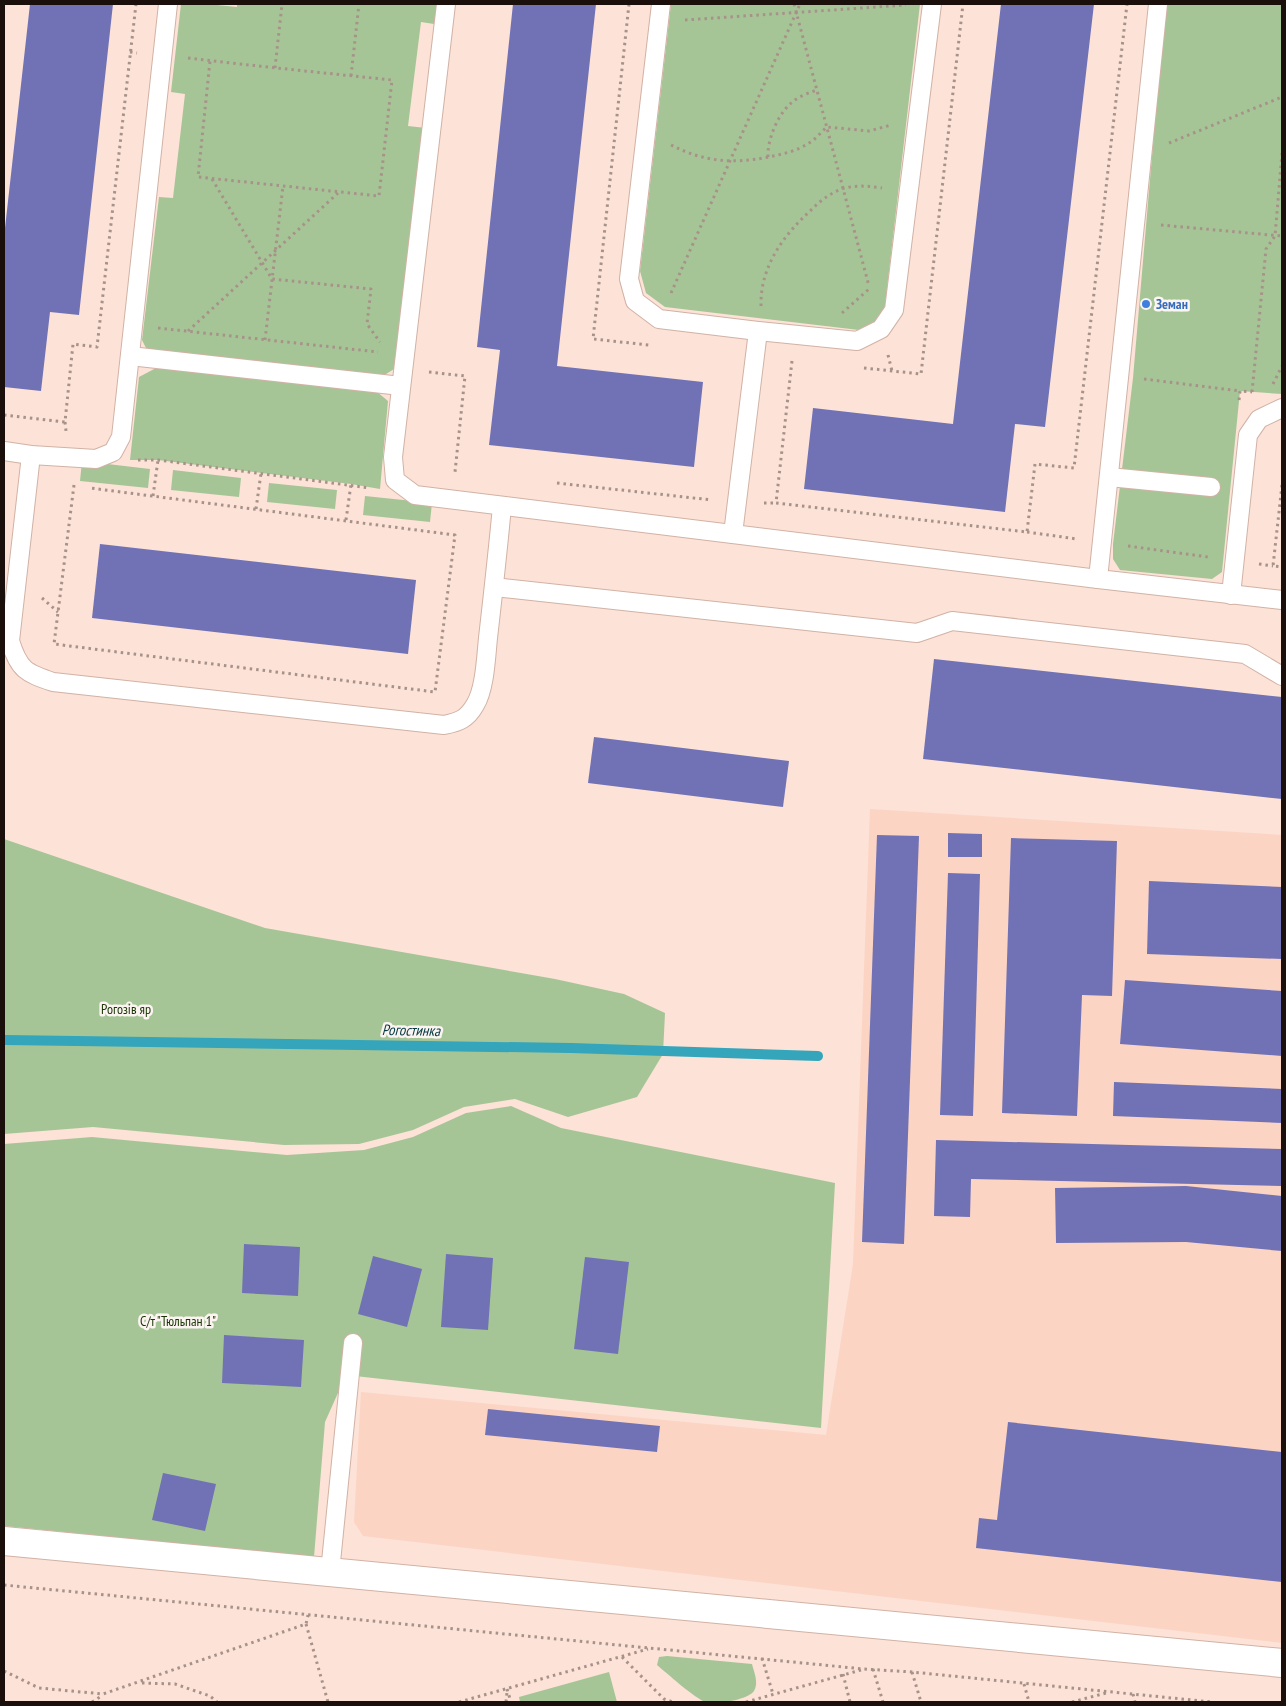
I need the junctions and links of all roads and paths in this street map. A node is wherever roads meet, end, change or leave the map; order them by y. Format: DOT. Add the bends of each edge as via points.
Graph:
graph roads {
  1 [pos="136,4"];
  2 [pos="168,4"];
  3 [pos="282,4"];
  4 [pos="359,4"];
  5 [pos="446,4"];
  6 [pos="629,4"];
  7 [pos="661,4"];
  8 [pos="794,4"];
  9 [pos="800,4"];
  10 [pos="932,4"];
  11 [pos="963,4"];
  12 [pos="1127,4"];
  13 [pos="1158,4"];
  14 [pos="911,5"];
  15 [pos="796,13"];
  16 [pos="659,22"];
  17 [pos="275,68"];
  18 [pos="351,76"];
  19 [pos="817,90"];
  20 [pos="1282,97"];
  21 [pos="893,124"];
  22 [pos="827,127"];
  23 [pos="670,144"];
  24 [pos="1282,152"];
  25 [pos="1143,154"];
  26 [pos="768,157"];
  27 [pos="730,162"];
  28 [pos="212,178"];
  29 [pos="283,186"];
  30 [pos="844,188"];
  31 [pos="884,188"];
  32 [pos="339,192"];
  33 [pos="1136,222"];
  34 [pos="1275,236"];
  35 [pos="1282,236"];
  36 [pos="275,251"];
  37 [pos="262,263"];
  38 [pos="272,279"];
  39 [pos="876,283"];
  40 [pos="870,288"];
  41 [pos="669,298"];
  42 [pos="761,310"];
  43 [pos="841,313"];
  44 [pos="99,323"];
  45 [pos="133,325"];
  46 [pos="881,329"];
  47 [pos="758,331"];
  48 [pos="188,332"];
  49 [pos="265,340"];
  50 [pos="652,346"];
  51 [pos="396,354"];
  52 [pos="130,356"];
  53 [pos="793,359"];
  54 [pos="1282,366"];
  55 [pos="862,368"];
  56 [pos="892,371"];
  57 [pos="1143,379"];
  58 [pos="1273,384"];
  59 [pos="401,386"];
  60 [pos="1240,390"];
  61 [pos="1252,392"];
  62 [pos="1282,408"];
  63 [pos="4,415"];
  64 [pos="4,451"];
  65 [pos="31,455"];
  66 [pos="96,459"];
  67 [pos="158,460"];
  68 [pos="260,473"];
  69 [pos="464,473"];
  70 [pos="1109,477"];
  71 [pos="551,483"];
  72 [pos="351,484"];
  73 [pos="1282,485"];
  74 [pos="74,486"];
  75 [pos="84,487"];
  76 [pos="1211,487"];
  77 [pos="415,495"];
  78 [pos="153,496"];
  79 [pos="716,500"];
  80 [pos="502,506"];
  81 [pos="256,509"];
  82 [pos="346,520"];
  83 [pos="1027,532"];
  84 [pos="733,534"];
  85 [pos="1102,542"];
  86 [pos="1234,560"];
  87 [pos="1273,566"];
  88 [pos="1282,567"];
  89 [pos="1098,579"];
  90 [pos="494,588"];
  91 [pos="1231,595"];
  92 [pos="1282,600"];
  93 [pos="1282,676"];
  94 [pos="354,1343"];
  95 [pos="4,1541"];
  96 [pos="330,1572"];
  97 [pos="4,1585"];
  98 [pos="308,1615"];
  99 [pos="306,1624"];
  100 [pos="651,1648"];
  101 [pos="621,1656"];
  102 [pos="762,1658"];
  103 [pos="1282,1663"];
  104 [pos="864,1669"];
  105 [pos="873,1669"];
  106 [pos="4,1671"];
  107 [pos="912,1672"];
  108 [pos="843,1674"];
  109 [pos="138,1683"];
  110 [pos="1024,1684"];
  111 [pos="507,1689"];
  112 [pos="1109,1692"];
  113 [pos="103,1694"];
  114 [pos="773,1694"];
  115 [pos="1133,1694"];
  116 [pos="664,1700"];
  117 [pos="1171,1700"];
  118 [pos="1189,1701"];
  119 [pos="92,1702"];
  120 [pos="217,1702"];
  121 [pos="328,1702"];
  122 [pos="459,1702"];
  123 [pos="506,1702"];
  124 [pos="510,1702"];
  125 [pos="673,1702"];
  126 [pos="746,1702"];
  127 [pos="850,1702"];
  128 [pos="883,1702"];
  129 [pos="921,1702"];
  130 [pos="1029,1702"];
  131 [pos="1072,1702"];
  132 [pos="1136,1702"];
  133 [pos="1212,1702"];
  1 -- 44 [label="path"];
  2 -- 45 [label="lane"];
  3 -- 17 [label="path"];
  4 -- 18 [label="path"];
  5 -- 51 [label="lane"];
  6 -- 50 [label="path" via="593,339"];
  7 -- 16 [label="lane"];
  8 -- 15 [label="path"];
  9 -- 15 [label="path"];
  10 -- 46 [label="lane" via="894,310"];
  11 -- 56 [label="path" via="921,374"];
  12 -- 83 [label="path" via="1074,468 1035,464"];
  13 -- 25 [label="lane"];
  14 -- 15 [label="path"];
  15 -- 16 [label="path"];
  15 -- 19 [label="path"];
  15 -- 27 [label="path"];
  16 -- 47 [label="lane" via="629,279 635,302 659,319"];
  17 -- 18 [label="path"];
  17 -- 28 [label="path" via="210,61 198,177"];
  18 -- 32 [label="path" via="392,80 378,196"];
  19 -- 22 [label="path"];
  19 -- 26 [label="path" via="789,105 767,146"];
  20 -- 25 [label="path"];
  21 -- 22 [label="path" via="869,131"];
  22 -- 26 [label="path" via="810,142 786,154"];
  22 -- 30 [label="path"];
  23 -- 27 [label="path" via="685,152"];
  24 -- 34 [label="path"];
  25 -- 33 [label="lane"];
  26 -- 27 [label="path"];
  27 -- 41 [label="path"];
  28 -- 29 [label="path"];
  28 -- 37 [label="path"];
  29 -- 32 [label="path"];
  29 -- 36 [label="path"];
  30 -- 31 [label="path" via="861,185"];
  30 -- 40 [label="path"];
  30 -- 42 [label="path" via="824,198 779,244 767,269 761,292"];
  32 -- 36 [label="path"];
  33 -- 34 [label="path"];
  33 -- 70 [label="lane"];
  34 -- 35 [label="path"];
  34 -- 61 [label="path" via="1266,249"];
  36 -- 37 [label="path"];
  36 -- 38 [label="path"];
  37 -- 38 [label="path"];
  37 -- 48 [label="path"];
  38 -- 49 [label="path"];
  38 -- 51 [label="path" via="371,289 367,324"];
  39 -- 40 [label="path"];
  40 -- 43 [label="path"];
  40 -- 46 [label="path"];
  44 -- 45 [label="path"];
  44 -- 63 [label="path" via="97,347 73,344 64,422"];
  45 -- 48 [label="path"];
  45 -- 52 [label="lane"];
  46 -- 47 [label="lane" via="858,341"];
  46 -- 56 [label="path"];
  47 -- 84 [label="lane"];
  48 -- 49 [label="path"];
  49 -- 51 [label="path"];
  51 -- 59 [label="lane"];
  51 -- 69 [label="path" via="431,358 429,372 465,376 455,472"];
  52 -- 59 [label="lane"];
  52 -- 66 [label="lane" via="121,437 114,452"];
  53 -- 83 [label="path" via="776,503"];
  54 -- 58 [label="path"];
  55 -- 56 [label="path"];
  57 -- 60 [label="path"];
  59 -- 77 [label="lane" via="393,457 395,480"];
  62 -- 86 [label="lane" via="1259,419 1248,435"];
  64 -- 65 [label="lane"];
  65 -- 66 [label="lane"];
  65 -- 90 [label="lane" via="10,641 20,666 32,675 53,682 444,725 459,722 476,704 481,687"];
  66 -- 67 [label="path"];
  67 -- 68 [label="path"];
  67 -- 78 [label="path"];
  68 -- 72 [label="path"];
  68 -- 81 [label="path"];
  70 -- 76 [label="lane"];
  70 -- 85 [label="lane"];
  71 -- 79 [label="path"];
  72 -- 77 [label="path"];
  72 -- 82 [label="path"];
  73 -- 87 [label="path"];
  74 -- 82 [label="path" via="54,644 435,692 455,535"];
  75 -- 78 [label="path"];
  77 -- 80 [label="lane"];
  78 -- 81 [label="path"];
  80 -- 84 [label="lane"];
  80 -- 90 [label="lane"];
  81 -- 82 [label="path"];
  83 -- 85 [label="path"];
  84 -- 89 [label="lane"];
  85 -- 86 [label="path"];
  85 -- 89 [label="lane"];
  86 -- 87 [label="path"];
  86 -- 91 [label="lane"];
  87 -- 88 [label="path"];
  89 -- 91 [label="lane"];
  90 -- 93 [label="lane" via="917,633 952,622 1245,654"];
  91 -- 92 [label="lane"];
  94 -- 96 [label="lane"];
  95 -- 96 [label="street"];
  96 -- 103 [label="street"];
  97 -- 98 [label="path"];
  98 -- 99 [label="path"];
  98 -- 100 [label="path"];
  99 -- 109 [label="path"];
  99 -- 121 [label="path"];
  100 -- 101 [label="path"];
  100 -- 102 [label="path"];
  101 -- 111 [label="path"];
  101 -- 116 [label="path"];
  102 -- 104 [label="path"];
  102 -- 114 [label="path"];
  104 -- 105 [label="path"];
  104 -- 108 [label="path"];
  105 -- 107 [label="path"];
  105 -- 128 [label="path"];
  106 -- 113 [label="path" via="39,1688"];
  107 -- 110 [label="path"];
  107 -- 129 [label="path"];
  108 -- 114 [label="path"];
  108 -- 127 [label="path"];
  109 -- 113 [label="path"];
  109 -- 120 [label="path" via="175,1684 210,1696"];
  110 -- 112 [label="path"];
  110 -- 130 [label="path"];
  111 -- 122 [label="path"];
  111 -- 123 [label="path"];
  111 -- 124 [label="path"];
  112 -- 115 [label="path"];
  112 -- 131 [label="path"];
  113 -- 119 [label="path"];
  114 -- 126 [label="path"];
  115 -- 117 [label="path"];
  115 -- 132 [label="path"];
  116 -- 125 [label="path"];
  117 -- 118 [label="path"];
  118 -- 133 [label="path"];
}
